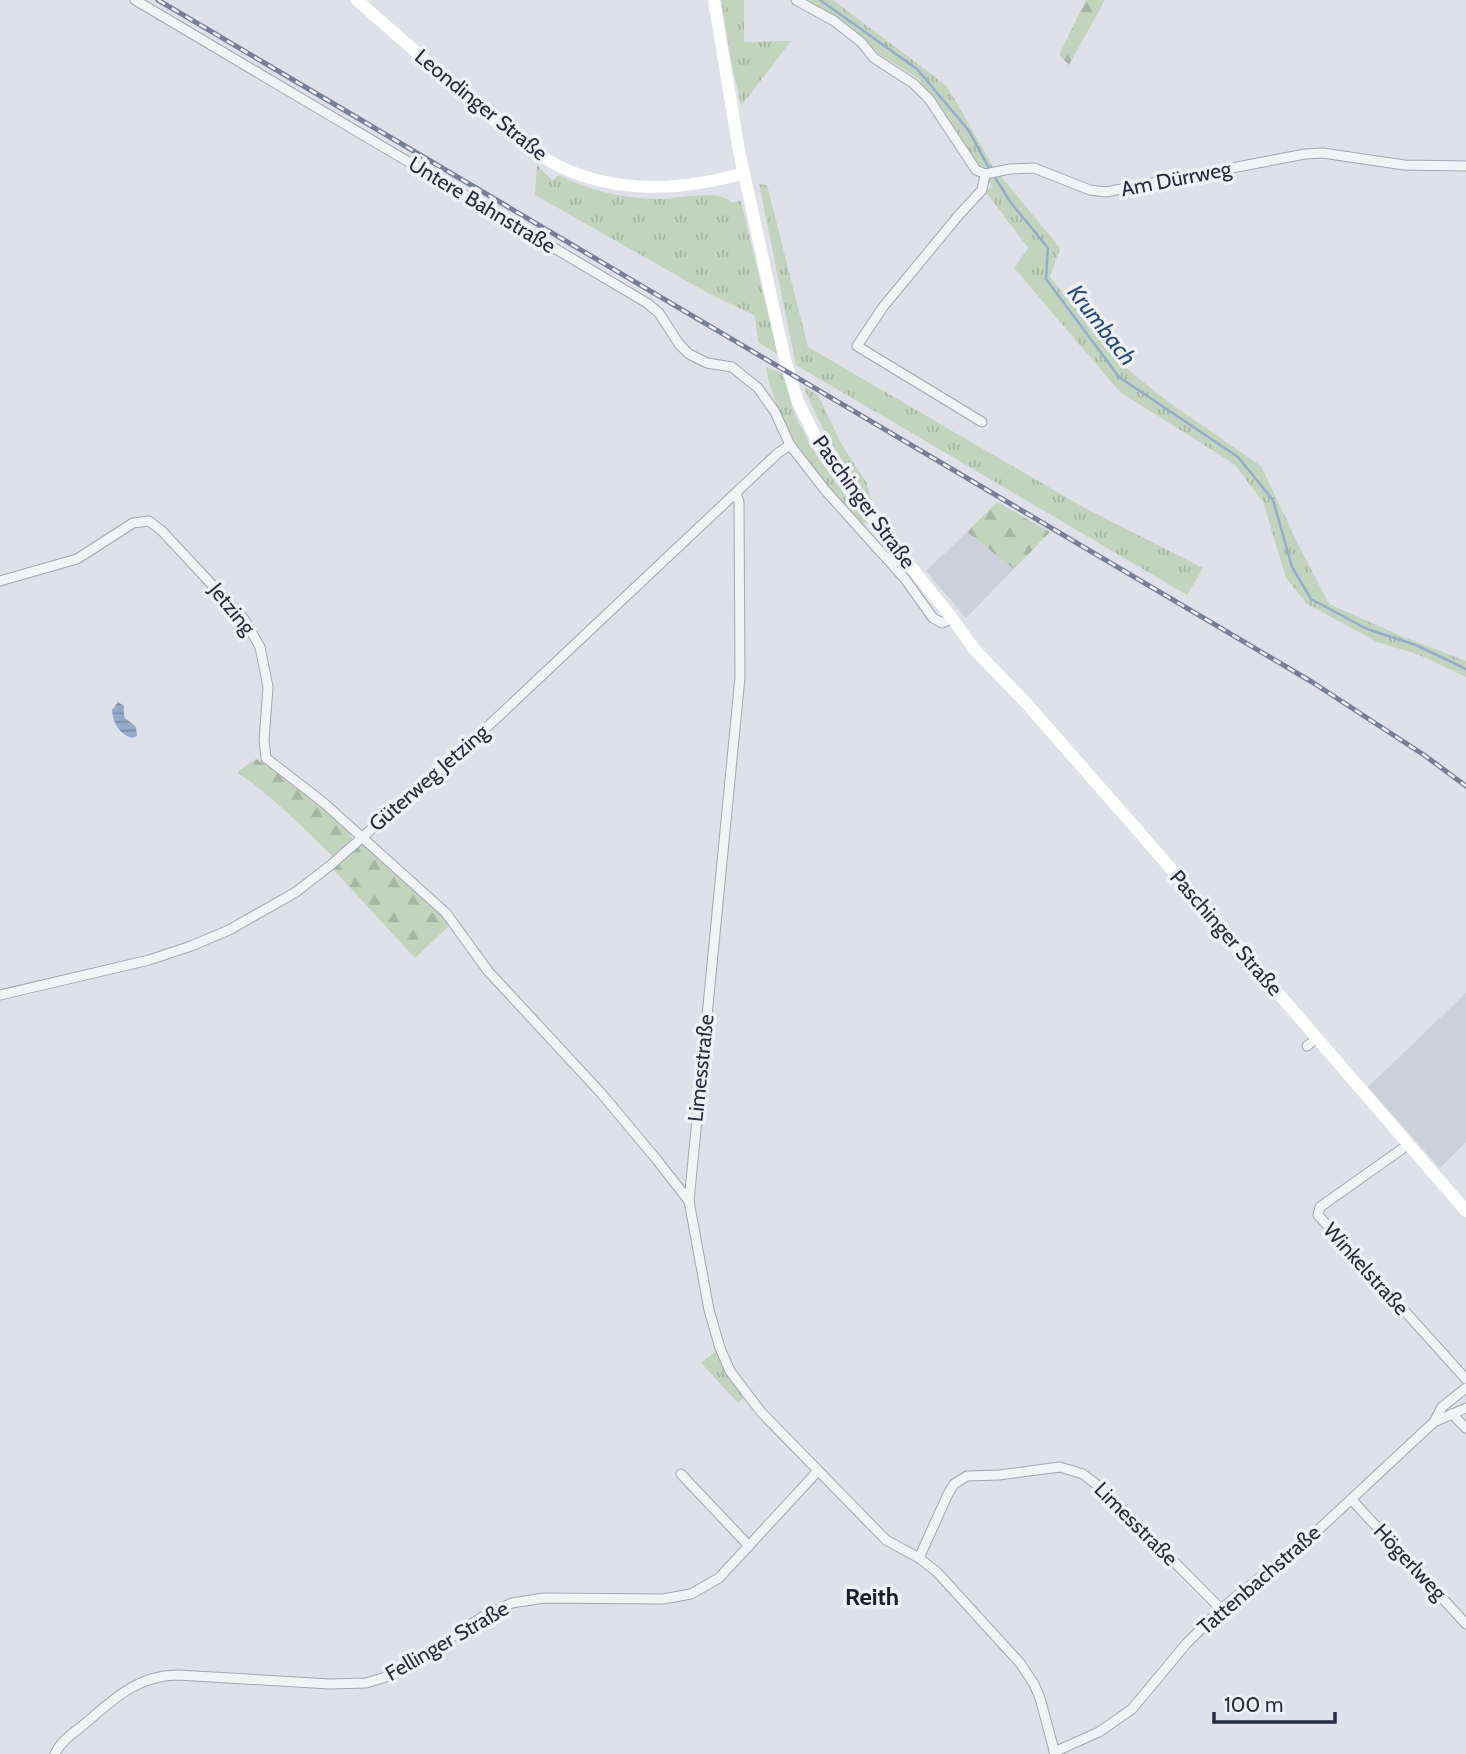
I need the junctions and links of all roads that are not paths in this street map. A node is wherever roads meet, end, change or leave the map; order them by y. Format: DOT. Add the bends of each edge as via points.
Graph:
graph roads {
  1 [pos="135,0"];
  2 [pos="357,0"];
  3 [pos="714,0"];
  4 [pos="796,0"];
  5 [pos="1466,166"];
  6 [pos="744,173"];
  7 [pos="985,174"];
  8 [pos="982,422"];
  9 [pos="789,446"];
  10 [pos="736,493"];
  11 [pos="0,581"];
  12 [pos="952,618"];
  13 [pos="363,836"];
  14 [pos="0,995"];
  15 [pos="1407,1145"];
  16 [pos="689,1201"];
  17 [pos="1466,1210"];
  18 [pos="1466,1379"];
  19 [pos="1466,1388"];
  20 [pos="1466,1408"];
  21 [pos="1452,1414"];
  22 [pos="1434,1422"];
  23 [pos="1466,1428"];
  24 [pos="817,1472"];
  25 [pos="681,1474"];
  26 [pos="1352,1500"];
  27 [pos="749,1546"];
  28 [pos="919,1558"];
  29 [pos="1221,1609"];
  30 [pos="1466,1624"];
  31 [pos="1054,1753"];
  32 [pos="55,1754"];
  1 -- 9 [label="street, Untere Bahnstraße" via="647,303 689,354 732,367 758,388 775,412"];
  2 -- 6 [label="street, Leondinger Straße" via="514,137 557,165 598,180 637,187 681,186"];
  3 -- 6 [label="street, Paschinger Straße"];
  4 -- 7 [label="street" via="834,21 874,58 914,84 976,170"];
  5 -- 7 [label="street, Am Dürrweg" via="1306,154 1106,192 1034,168"];
  6 -- 12 [label="street, Paschinger Straße" via="786,360 806,419 846,485"];
  7 -- 8 [label="street" via="982,190 883,307 856,346"];
  9 -- 10 [label="street, Güterweg Jetzing"];
  9 -- 12 [label="street, Untere Bahnstraße" via="905,579 933,618 942,623"];
  10 -- 13 [label="street, Güterweg Jetzing" via="535,684"];
  10 -- 16 [label="street, Limesstraße" via="740,677"];
  11 -- 13 [label="street, Jetzing" via="77,559 133,523 149,522 162,531 253,633 264,659 268,687 266,758"];
  12 -- 15 [label="street, Paschinger Straße" via="980,643 1027,704 1252,963 1312,1043 1341,1069 1376,1116"];
  13 -- 14 [label="street, Güterweg Jetzing" via="296,892 221,934 149,960"];
  13 -- 16 [label="street" via="446,913 488,971 601,1094"];
  15 -- 17 [label="street, Paschinger Straße"];
  15 -- 18 [label="street, Winkelstraße" via="1320,1207 1318,1215"];
  16 -- 24 [label="street, Limesstraße" via="707,1301 724,1360 749,1398"];
  19 -- 22 [label="street" via="1442,1407"];
  20 -- 21 [label="street, Tattenbachstraße"];
  21 -- 22 [label="street, Tattenbachstraße"];
  21 -- 23 [label="street"];
  22 -- 26 [label="street, Tattenbachstraße"];
  24 -- 27 [label="street, Fellinger Straße"];
  24 -- 28 [label="street, Limesstraße" via="886,1540"];
  25 -- 27 [label="street"];
  26 -- 29 [label="street, Tattenbachstraße"];
  26 -- 30 [label="street, Högerlweg"];
  27 -- 32 [label="street, Fellinger Straße" via="719,1578 683,1596 544,1598 502,1606 407,1667 372,1682 155,1677 113,1698"];
  28 -- 29 [label="street, Limesstraße" via="959,1480 972,1474 1068,1468 1101,1488"];
  28 -- 31 [label="street, Limesstraße" via="937,1572 1028,1674 1040,1698"];
  29 -- 31 [label="street, Tattenbachstraße" via="1132,1709 1099,1732"];
}
